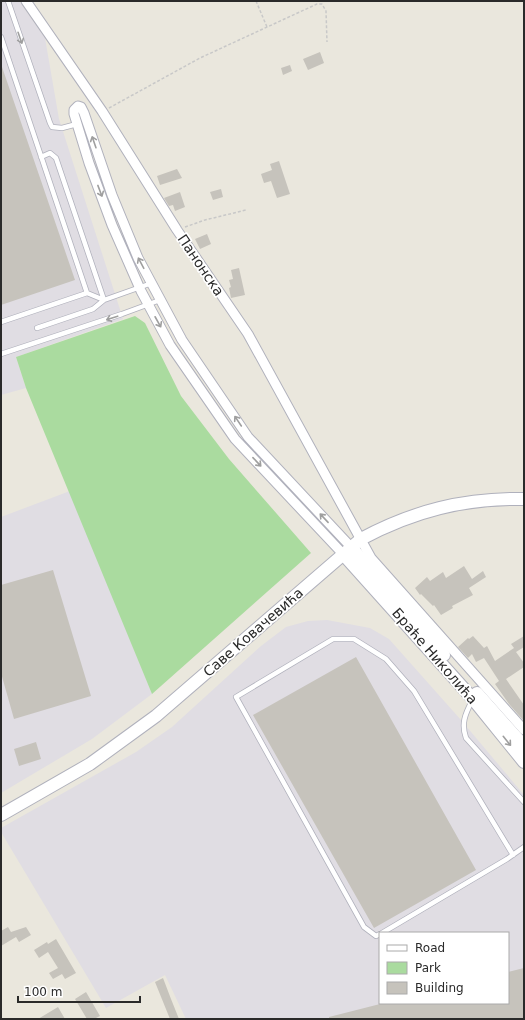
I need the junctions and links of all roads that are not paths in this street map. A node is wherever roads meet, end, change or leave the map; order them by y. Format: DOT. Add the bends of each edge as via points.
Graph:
graph roads {
  1 [pos="8,1"];
  2 [pos="26,1"];
  3 [pos="1,37"];
  4 [pos="77,124"];
  5 [pos="41,157"];
  6 [pos="152,283"];
  7 [pos="140,287"];
  8 [pos="87,293"];
  9 [pos="104,300"];
  10 [pos="160,300"];
  11 [pos="148,304"];
  12 [pos="1,322"];
  13 [pos="37,328"];
  14 [pos="1,354"];
  15 [pos="524,499"];
  16 [pos="360,539"];
  17 [pos="347,550"];
  18 [pos="473,699"];
  19 [pos="524,730"];
  20 [pos="524,746"];
  21 [pos="524,762"];
  22 [pos="524,802"];
  23 [pos="1,815"];
  24 [pos="524,847"];
  25 [pos="513,855"];
  26 [pos="384,932"];
  27 [pos="379,935"];
  1 -- 4 [label="lane, one-way" via="52,127"];
  2 -- 16 [label="street, Панонска" via="102,111 248,334"];
  3 -- 5 [label="lane"];
  6 -- 4 [label="street, one-way" via="138,258 112,195 84,113 78,106 74,110"];
  4 -- 7 [label="street, one-way" via="112,225"];
  5 -- 8 [label="lane"];
  5 -- 9 [label="lane" via="50,153 56,158"];
  6 -- 7 [label="lane"];
  6 -- 10 [label="street"];
  7 -- 9 [label="lane"];
  7 -- 11 [label="street"];
  8 -- 9 [label="lane"];
  8 -- 12 [label="lane"];
  9 -- 13 [label="lane" via="93,309"];
  10 -- 11 [label="lane"];
  17 -- 10 [label="street, one-way" via="248,437 182,340"];
  11 -- 14 [label="lane, one-way"];
  11 -- 17 [label="street, one-way" via="170,345 235,439"];
  15 -- 16 [label="street, Саве Ковачевића" via="479,500 443,507 399,519"];
  16 -- 17 [label="street, Саве Ковачевића"];
  16 -- 19 [label="street, Панонска" via="371,558"];
  17 -- 18 [label="street, Браће Николића"];
  17 -- 20 [label="street, Браће Николића"];
  17 -- 23 [label="street, Саве Ковачевића" via="156,716 90,764"];
  18 -- 21 [label="street, Браће Николића, one-way"];
  18 -- 22 [label="lane" via="462,728 466,738"];
  24 -- 25 [label="lane"];
  25 -- 26 [label="lane"];
  25 -- 27 [label="lane" via="414,691 386,660 354,639 334,639 236,697 364,927 376,936"];
}
